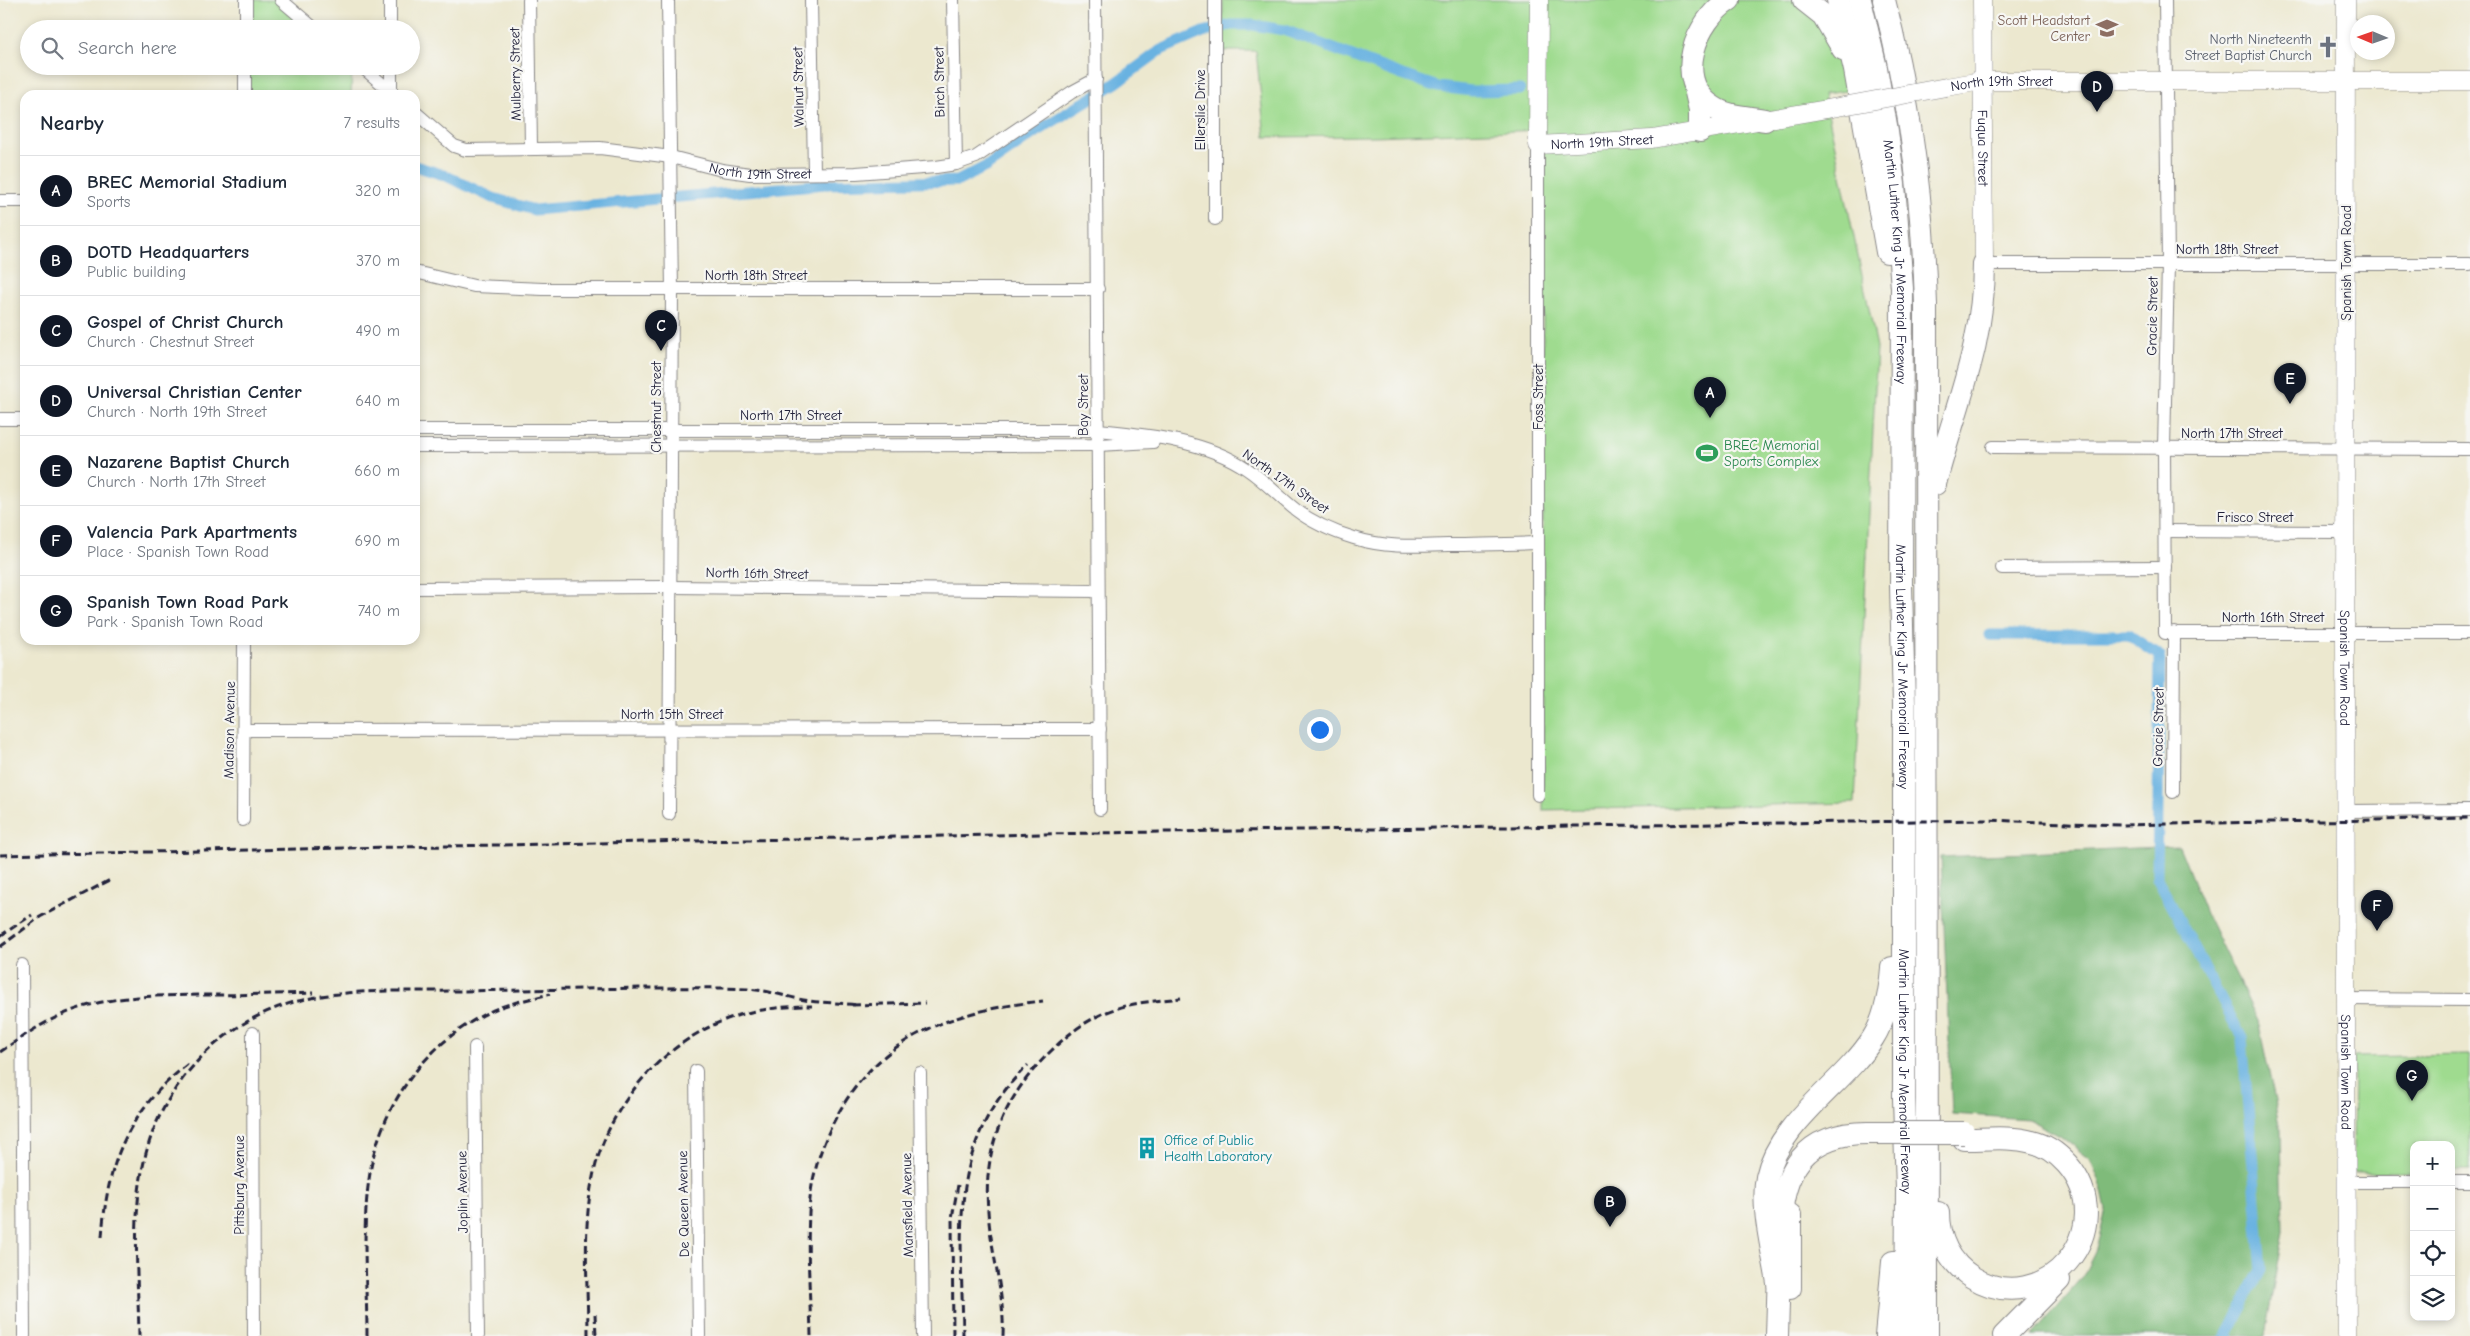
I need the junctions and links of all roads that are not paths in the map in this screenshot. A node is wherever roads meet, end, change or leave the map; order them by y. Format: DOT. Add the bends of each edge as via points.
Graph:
graph roads {
  1 [pos="246,0"];
  2 [pos="281,0"];
  3 [pos="390,0"];
  4 [pos="529,0"];
  5 [pos="668,0"];
  6 [pos="811,0"];
  7 [pos="953,0"];
  8 [pos="1095,0"];
  9 [pos="1215,0"];
  10 [pos="1539,0"];
  11 [pos="1729,0"];
  12 [pos="1804,0"];
  13 [pos="1838,0"];
  14 [pos="1860,0"];
  15 [pos="1884,0"];
  16 [pos="1982,0"];
  17 [pos="2165,0"];
  18 [pos="2346,0"];
  19 [pos="246,20"];
  20 [pos="305,20"];
  21 [pos="390,20"];
  22 [pos="246,75"];
  23 [pos="372,75"];
  24 [pos="392,75"];
  25 [pos="1694,79"];
  26 [pos="1982,81"];
  27 [pos="2164,81"];
  28 [pos="2345,81"];
  29 [pos="2470,81"];
  30 [pos="1096,83"];
  31 [pos="245,90"];
  32 [pos="389,90"];
  33 [pos="393,90"];
  34 [pos="420,116"];
  35 [pos="1765,120"];
  36 [pos="1864,125"];
  37 [pos="1700,132"];
  38 [pos="1538,145"];
  39 [pos="531,148"];
  40 [pos="671,157"];
  41 [pos="956,164"];
  42 [pos="814,173"];
  43 [pos="20,201"];
  44 [pos="0,202"];
  45 [pos="1214,219"];
  46 [pos="1984,264"];
  47 [pos="2168,264"];
  48 [pos="2347,264"];
  49 [pos="2470,264"];
  50 [pos="420,273"];
  51 [pos="1098,289"];
  52 [pos="672,291"];
  53 [pos="1900,398"];
  54 [pos="20,419"];
  55 [pos="0,420"];
  56 [pos="420,430"];
  57 [pos="523,430"];
  58 [pos="670,430"];
  59 [pos="941,430"];
  60 [pos="1098,430"];
  61 [pos="1166,440"];
  62 [pos="941,445"];
  63 [pos="1098,445"];
  64 [pos="420,446"];
  65 [pos="523,446"];
  66 [pos="670,446"];
  67 [pos="1993,448"];
  68 [pos="2164,448"];
  69 [pos="2345,448"];
  70 [pos="2470,449"];
  71 [pos="1927,526"];
  72 [pos="2165,531"];
  73 [pos="2346,532"];
  74 [pos="1538,543"];
  75 [pos="2164,567"];
  76 [pos="2002,568"];
  77 [pos="670,587"];
  78 [pos="420,588"];
  79 [pos="1098,591"];
  80 [pos="2170,632"];
  81 [pos="2345,632"];
  82 [pos="2470,633"];
  83 [pos="244,645"];
  84 [pos="1100,729"];
  85 [pos="244,730"];
  86 [pos="670,730"];
  87 [pos="2173,792"];
  88 [pos="1538,795"];
  89 [pos="1100,809"];
  90 [pos="2470,810"];
  91 [pos="2345,811"];
  92 [pos="669,814"];
  93 [pos="243,820"];
  94 [pos="1903,906"];
  95 [pos="22,965"];
  96 [pos="2345,999"];
  97 [pos="2470,1000"];
  98 [pos="253,1033"];
  99 [pos="1928,1045"];
  100 [pos="475,1047"];
  101 [pos="696,1071"];
  102 [pos="920,1073"];
  103 [pos="1904,1099"];
  104 [pos="1872,1136"];
  105 [pos="1964,1136"];
  106 [pos="2346,1182"];
  107 [pos="2410,1182"];
  108 [pos="2455,1182"];
  109 [pos="2470,1182"];
  110 [pos="1778,1283"];
  111 [pos="24,1336"];
  112 [pos="254,1336"];
  113 [pos="478,1336"];
  114 [pos="699,1336"];
  115 [pos="924,1336"];
  116 [pos="1777,1336"];
  117 [pos="1792,1336"];
  118 [pos="1886,1336"];
  119 [pos="1906,1336"];
  120 [pos="1927,1336"];
  121 [pos="2004,1336"];
  122 [pos="2347,1336"];
  1 -- 19 [label="street"];
  2 -- 20 [label="street"];
  3 -- 21 [label="street"];
  4 -- 39 [label="street, Mulberry Street"];
  5 -- 40 [label="street, Chestnut Street"];
  6 -- 42 [label="street, Walnut Street"];
  7 -- 41 [label="street, Birch Street"];
  8 -- 30 [label="street, Bay Street"];
  9 -- 45 [label="street, Ellerslie Drive"];
  10 -- 38 [label="street, Foss Street"];
  11 -- 25 [label="highway" via="1711,14 1699,31 1693,55"];
  12 -- 36 [label="highway" via="1823,15 1841,44"];
  13 -- 36 [label="highway" via="1854,61"];
  14 -- 53 [label="highway, Martin Luther King Jr Memorial Freeway" via="1881,95 1895,192 1903,297 1904,349"];
  15 -- 71 [label="highway, Martin Luther King Jr Memorial Freeway" via="1912,134 1923,241 1927,339"];
  16 -- 26 [label="street, Fuqua Street"];
  17 -- 27 [label="street, Gracie Street"];
  18 -- 28 [label="street, Spanish Town Road"];
  22 -- 31 [label="street"];
  23 -- 32 [label="street"];
  24 -- 33 [label="street"];
  25 -- 35 [label="highway" via="1703,98 1713,108"];
  25 -- 37 [label="highway"];
  26 -- 27 [label="street, North 19th Street"];
  26 -- 35 [label="street, North 19th Street, bridge"];
  26 -- 46 [label="street, Fuqua Street"];
  27 -- 28 [label="street, North 19th Street"];
  27 -- 47 [label="street, Gracie Street"];
  28 -- 29 [label="street, North 19th Street"];
  28 -- 48 [label="street, Spanish Town Road"];
  30 -- 41 [label="street, North 19th Street" via="1072,92 976,157"];
  30 -- 51 [label="street, Bay Street"];
  34 -- 39 [label="street, North 19th Street" via="462,149"];
  35 -- 37 [label="street, North 19th Street"];
  36 -- 53 [label="highway" via="1887,251 1892,352"];
  37 -- 38 [label="street, North 19th Street" via="1636,141"];
  38 -- 74 [label="street, Foss Street"];
  39 -- 40 [label="street, North 19th Street" via="600,148"];
  40 -- 42 [label="street, North 19th Street" via="742,174"];
  40 -- 52 [label="street, Chestnut Street"];
  41 -- 42 [label="street, North 19th Street" via="856,173"];
  43 -- 44 [label="street"];
  46 -- 47 [label="street, North 18th Street"];
  46 -- 71 [label="highway" via="1983,303 1975,350 1943,453"];
  47 -- 48 [label="street, North 18th Street"];
  47 -- 68 [label="street, Gracie Street"];
  48 -- 49 [label="street, North 18th Street"];
  48 -- 69 [label="street, Spanish Town Road"];
  50 -- 52 [label="street, North 18th Street" via="474,286"];
  51 -- 52 [label="street, North 18th Street"];
  51 -- 60 [label="street, Bay Street"];
  52 -- 58 [label="street, Chestnut Street"];
  53 -- 94 [label="highway, Martin Luther King Jr Memorial Freeway"];
  54 -- 55 [label="street"];
  56 -- 57 [label="street, North 17th Street"];
  57 -- 58 [label="street, North 17th Street"];
  57 -- 65 [label="street"];
  58 -- 59 [label="street, North 17th Street"];
  58 -- 66 [label="street, Chestnut Street"];
  59 -- 60 [label="street, North 17th Street"];
  59 -- 62 [label="street"];
  60 -- 61 [label="street, North 17th Street"];
  60 -- 63 [label="street, Bay Street"];
  61 -- 63 [label="street, North 17th Street"];
  61 -- 74 [label="street, North 17th Street" via="1189,444 1237,463 1311,519 1366,542 1406,546"];
  62 -- 63 [label="street, North 17th Street"];
  62 -- 66 [label="street, North 17th Street"];
  63 -- 79 [label="street, Bay Street"];
  64 -- 65 [label="street, North 17th Street"];
  65 -- 66 [label="street, North 17th Street"];
  66 -- 77 [label="street, Chestnut Street"];
  67 -- 68 [label="street, North 17th Street"];
  68 -- 69 [label="street, North 17th Street"];
  68 -- 72 [label="street, Gracie Street"];
  69 -- 70 [label="street, North 17th Street"];
  69 -- 73 [label="street, Spanish Town Road"];
  71 -- 99 [label="highway, Martin Luther King Jr Memorial Freeway"];
  72 -- 73 [label="street, Frisco Street"];
  72 -- 75 [label="street, Gracie Street"];
  73 -- 81 [label="street, Spanish Town Road"];
  74 -- 88 [label="street, Foss Street"];
  75 -- 76 [label="street"];
  75 -- 80 [label="street, Gracie Street"];
  77 -- 78 [label="street, North 16th Street"];
  77 -- 79 [label="street, North 16th Street"];
  77 -- 86 [label="street, Chestnut Street"];
  79 -- 84 [label="street, Bay Street"];
  80 -- 81 [label="street, North 16th Street"];
  80 -- 87 [label="street, Gracie Street"];
  81 -- 82 [label="street, North 16th Street"];
  81 -- 91 [label="street, Spanish Town Road"];
  83 -- 85 [label="street, Madison Avenue"];
  84 -- 86 [label="street, North 15th Street"];
  84 -- 89 [label="street, Bay Street"];
  85 -- 86 [label="street, North 15th Street"];
  85 -- 93 [label="street, Madison Avenue"];
  86 -- 92 [label="street, Chestnut Street"];
  90 -- 91 [label="street"];
  91 -- 96 [label="street, Spanish Town Road"];
  94 -- 103 [label="highway, Martin Luther King Jr Memorial Freeway"];
  94 -- 110 [label="highway" via="1889,993 1878,1028 1868,1046 1791,1132 1770,1169 1766,1200"];
  95 -- 111 [label="street"];
  96 -- 97 [label="street"];
  96 -- 106 [label="street, Spanish Town Road"];
  98 -- 112 [label="street, Pittsburg Avenue"];
  99 -- 105 [label="highway" via="1938,1150 1938,1217 1945,1246 1966,1273 1989,1285 2016,1288 2045,1280 2068,1262 2082,1237 2086,1208 2078,1180 2064,1161 2038,1144"];
  99 -- 120 [label="highway, Martin Luther King Jr Memorial Freeway"];
  100 -- 113 [label="street, Joplin Avenue"];
  101 -- 114 [label="street, De Queen Avenue"];
  102 -- 115 [label="street, Mansfield Avenue"];
  103 -- 118 [label="highway"];
  103 -- 119 [label="highway, Martin Luther King Jr Memorial Freeway"];
  104 -- 105 [label="highway"];
  104 -- 110 [label="highway" via="1849,1133 1825,1141 1804,1156 1792,1171 1782,1198"];
  104 -- 117 [label="highway" via="1828,1147 1807,1164 1796,1182 1790,1210"];
  105 -- 121 [label="highway" via="2015,1132 2044,1139 2076,1163 2092,1196 2091,1232 2080,1256"];
  106 -- 107 [label="street"];
  106 -- 122 [label="street, Spanish Town Road"];
  108 -- 109 [label="street"];
  110 -- 116 [label="highway"];
}
